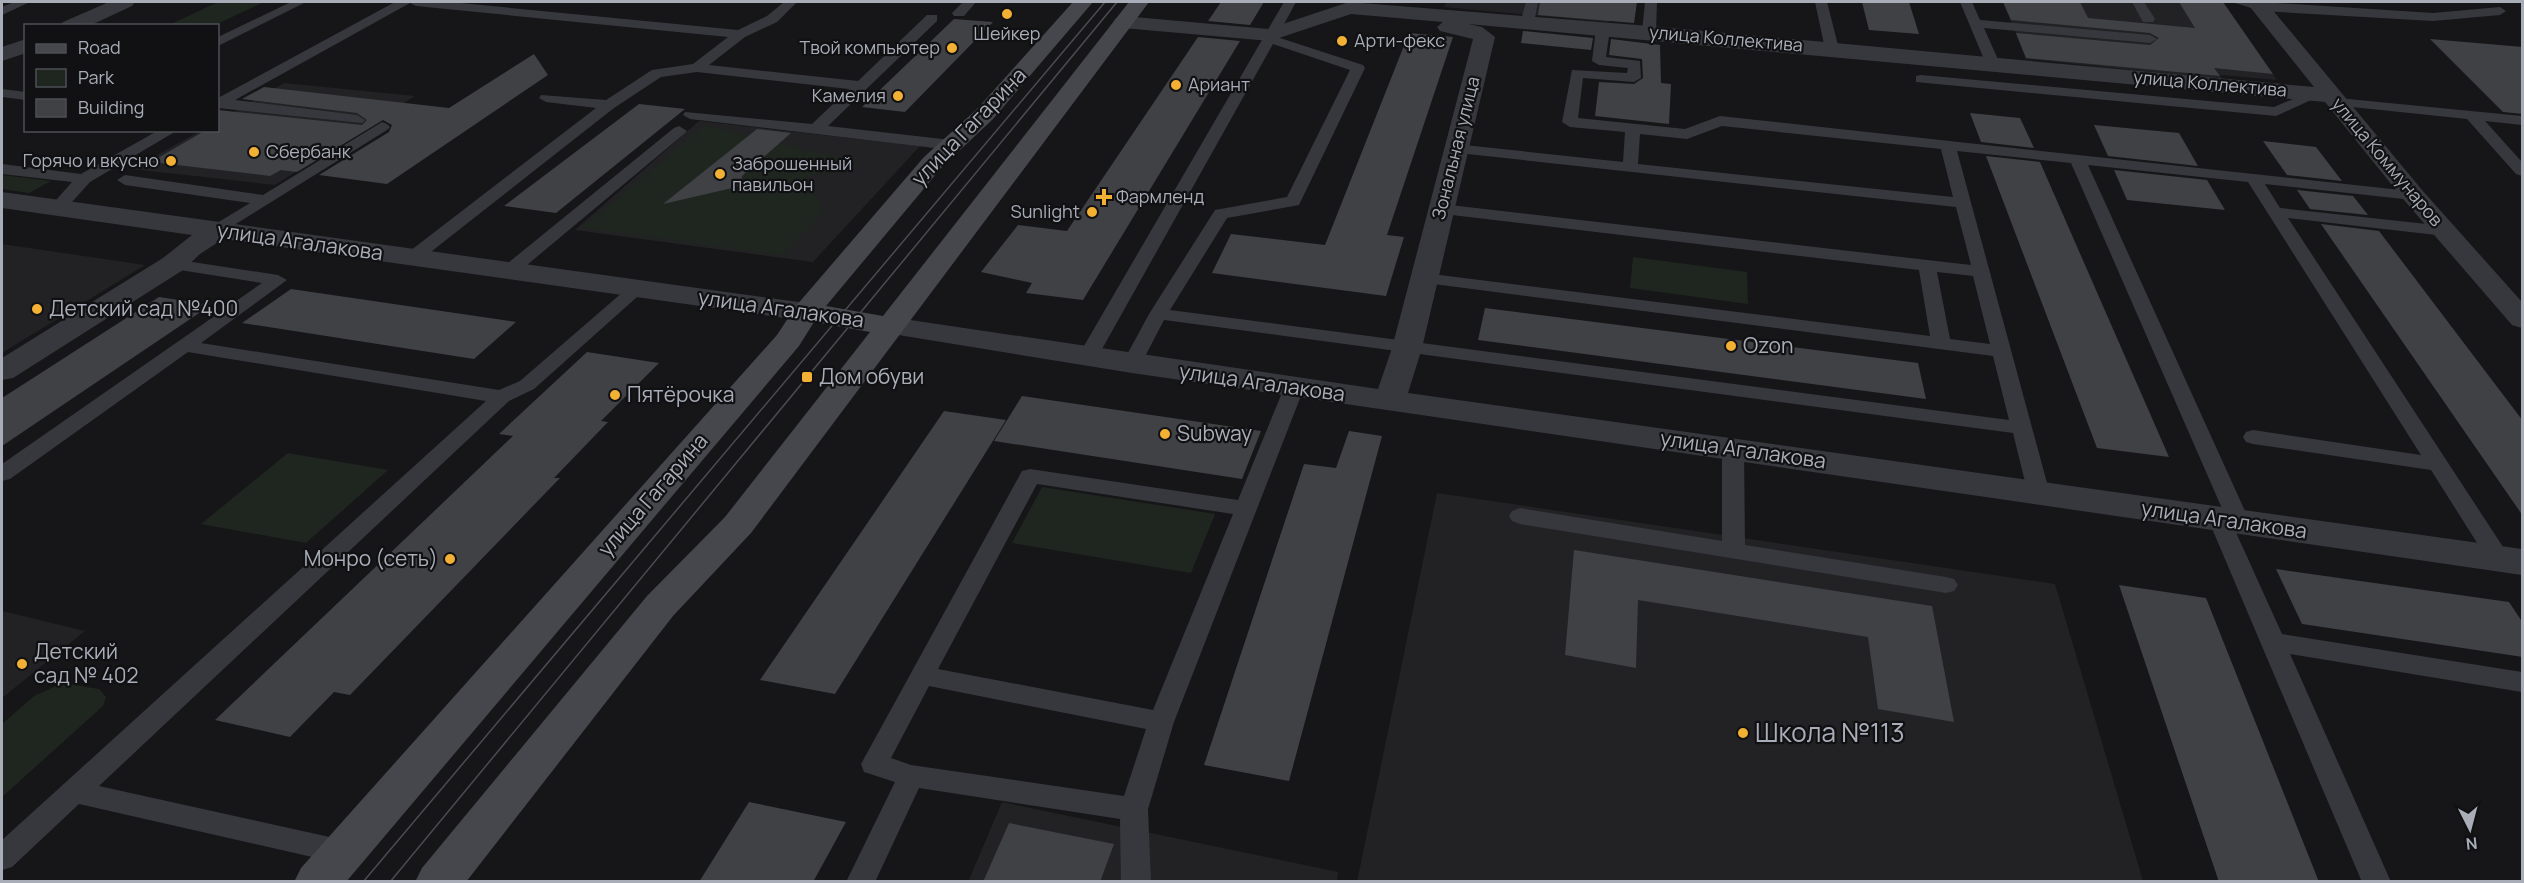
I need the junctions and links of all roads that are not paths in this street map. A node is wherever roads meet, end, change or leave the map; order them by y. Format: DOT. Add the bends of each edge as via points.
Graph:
graph roads {
  1 [pos="24,2"];
  2 [pos="125,2"];
  3 [pos="300,2"];
  4 [pos="404,2"];
  5 [pos="416,2"];
  6 [pos="791,2"];
  7 [pos="970,2"];
  8 [pos="1083,2"];
  9 [pos="1139,2"];
  10 [pos="1290,2"];
  11 [pos="1532,2"];
  12 [pos="1652,2"];
  13 [pos="1821,2"];
  14 [pos="1966,2"];
  15 [pos="2138,2"];
  16 [pos="2253,3"];
  17 [pos="2495,6"];
  18 [pos="1340,10"];
  19 [pos="2,11"];
  20 [pos="959,13"];
  21 [pos="932,18"];
  22 [pos="2148,19"];
  23 [pos="1123,22"];
  24 [pos="1975,23"];
  25 [pos="75,24"];
  26 [pos="1527,24"];
  27 [pos="1603,29"];
  28 [pos="1649,32"];
  29 [pos="740,34"];
  30 [pos="1270,37"];
  31 [pos="2150,39"];
  32 [pos="219,42"];
  33 [pos="24,46"];
  34 [pos="1832,49"];
  35 [pos="2,55"];
  36 [pos="1993,64"];
  37 [pos="697,68"];
  38 [pos="1921,80"];
  39 [pos="861,86"];
  40 [pos="2,93"];
  41 [pos="24,96"];
  42 [pos="2329,97"];
  43 [pos="546,98"];
  44 [pos="219,104"];
  45 [pos="609,105"];
  46 [pos="690,115"];
  47 [pos="2471,115"];
  48 [pos="357,120"];
  49 [pos="2523,120"];
  50 [pos="382,127"];
  51 [pos="1633,128"];
  52 [pos="816,129"];
  53 [pos="679,131"];
  54 [pos="167,132"];
  55 [pos="951,145"];
  56 [pos="1948,145"];
  57 [pos="1455,149"];
  58 [pos="2077,159"];
  59 [pos="1630,168"];
  60 [pos="2,169"];
  61 [pos="2523,171"];
  62 [pos="2253,178"];
  63 [pos="84,179"];
  64 [pos="125,180"];
  65 [pos="2413,195"];
  66 [pos="2,200"];
  67 [pos="267,200"];
  68 [pos="1965,203"];
  69 [pos="57,208"];
  70 [pos="1441,209"];
  71 [pos="2275,212"];
  72 [pos="218,230"];
  73 [pos="2445,231"];
  74 [pos="412,258"];
  75 [pos="173,264"];
  76 [pos="1927,265"];
  77 [pos="509,271"];
  78 [pos="1981,272"];
  79 [pos="1424,278"];
  80 [pos="637,289"];
  81 [pos="806,312"];
  82 [pos="2520,312"];
  83 [pos="1158,314"];
  84 [pos="890,326"];
  85 [pos="1941,344"];
  86 [pos="186,346"];
  87 [pos="1407,348"];
  88 [pos="2002,351"];
  89 [pos="1087,358"];
  90 [pos="1132,364"];
  91 [pos="2,371"];
  92 [pos="1294,388"];
  93 [pos="502,397"];
  94 [pos="1390,401"];
  95 [pos="2022,428"];
  96 [pos="2253,437"];
  97 [pos="1733,449"];
  98 [pos="2436,464"];
  99 [pos="2,474"];
  100 [pos="2039,494"];
  101 [pos="1246,509"];
  102 [pos="1520,516"];
  103 [pos="2229,521"];
  104 [pos="1734,551"];
  105 [pos="2511,560"];
  106 [pos="1946,585"];
  107 [pos="2271,642"];
  108 [pos="921,675"];
  109 [pos="2523,682"];
  110 [pos="1161,722"];
  111 [pos="911,776"];
  112 [pos="75,792"];
  113 [pos="1134,809"];
  114 [pos="2,858"];
  115 [pos="330,867"];
  116 [pos="438,882"];
  117 [pos="860,882"];
  118 [pos="1136,882"];
  119 [pos="2377,882"];
  1 -- 19 [label="lane"];
  2 -- 25 [label="street"];
  3 -- 32 [label="lane"];
  4 -- 44 [label="lane"];
  5 -- 29 [label="lane"];
  6 -- 29 [label="lane" via="772,19"];
  7 -- 20 [label="lane"];
  8 -- 55 [label="main road, улица Гагарина" via="985,114"];
  9 -- 23 [label="main road"];
  10 -- 30 [label="lane"];
  11 -- 26 [label="lane"];
  12 -- 28 [label="lane"];
  13 -- 34 [label="lane"];
  14 -- 24 [label="lane"];
  15 -- 22 [label="lane"];
  16 -- 17 [label="lane" via="2433,17"];
  16 -- 42 [label="street, улица Коммунаров"];
  18 -- 26 [label="street, улица Коллектива"];
  18 -- 30 [label="street, улица Коллектива"];
  18 -- 57 [label="street, Зональная улица" via="1475,31 1484,37"];
  21 -- 39 [label="lane"];
  23 -- 30 [label="street, улица Коллектива"];
  23 -- 84 [label="main road"];
  24 -- 31 [label="lane"];
  24 -- 36 [label="lane"];
  26 -- 27 [label="street, улица Коллектива"];
  27 -- 28 [label="street, улица Коллектива"];
  27 -- 51 [label="lane" via="1599,61 1635,64 1634,78 1577,73 1570,122"];
  28 -- 34 [label="street, улица Коллектива"];
  29 -- 37 [label="lane"];
  30 -- 83 [label="lane" via="1358,68 1293,201 1221,214"];
  30 -- 89 [label="lane"];
  33 -- 35 [label="street"];
  34 -- 36 [label="street, улица Коллектива"];
  36 -- 42 [label="street, улица Коллектива"];
  37 -- 39 [label="lane"];
  37 -- 45 [label="lane" via="657,73"];
  38 -- 42 [label="lane" via="2276,112"];
  39 -- 52 [label="lane"];
  40 -- 41 [label="lane"];
  42 -- 47 [label="lane"];
  42 -- 65 [label="street, улица Коммунаров"];
  43 -- 45 [label="lane"];
  44 -- 48 [label="lane"];
  45 -- 74 [label="lane"];
  46 -- 52 [label="lane"];
  47 -- 49 [label="lane"];
  47 -- 61 [label="lane"];
  50 -- 67 [label="lane"];
  51 -- 56 [label="lane" via="1686,134 1720,121"];
  51 -- 59 [label="lane"];
  52 -- 55 [label="lane"];
  53 -- 77 [label="lane"];
  54 -- 63 [label="lane"];
  55 -- 81 [label="main road, улица Гагарина"];
  56 -- 58 [label="lane"];
  56 -- 68 [label="lane"];
  57 -- 59 [label="lane"];
  57 -- 70 [label="street, Зональная улица"];
  58 -- 62 [label="lane"];
  58 -- 103 [label="lane"];
  59 -- 68 [label="lane"];
  60 -- 63 [label="lane"];
  62 -- 65 [label="lane"];
  62 -- 71 [label="lane"];
  63 -- 69 [label="lane"];
  64 -- 67 [label="lane"];
  65 -- 73 [label="street, улица Коммунаров"];
  66 -- 69 [label="street, улица Агалакова"];
  67 -- 72 [label="lane"];
  68 -- 78 [label="lane"];
  69 -- 72 [label="street, улица Агалакова"];
  70 -- 76 [label="lane"];
  70 -- 79 [label="street, Зональная улица"];
  71 -- 73 [label="lane"];
  71 -- 98 [label="lane"];
  72 -- 74 [label="street, улица Агалакова"];
  72 -- 75 [label="street"];
  73 -- 82 [label="street, улица Коммунаров"];
  74 -- 77 [label="street, улица Агалакова"];
  75 -- 86 [label="lane" via="278,280"];
  75 -- 91 [label="street"];
  76 -- 78 [label="lane"];
  76 -- 85 [label="lane"];
  77 -- 80 [label="street, улица Агалакова"];
  78 -- 88 [label="lane"];
  79 -- 85 [label="lane"];
  79 -- 87 [label="street, Зональная улица"];
  80 -- 81 [label="street, улица Агалакова"];
  80 -- 93 [label="lane" via="527,385"];
  81 -- 84 [label="main road, улица Агалакова"];
  81 -- 115 [label="main road, улица Гагарина" via="788,340"];
  83 -- 87 [label="lane"];
  83 -- 90 [label="lane"];
  84 -- 89 [label="street, улица Агалакова"];
  84 -- 116 [label="main road" via="738,525 660,606"];
  85 -- 88 [label="lane"];
  86 -- 93 [label="lane"];
  86 -- 99 [label="lane"];
  87 -- 94 [label="street, Зональная улица"];
  87 -- 95 [label="lane"];
  88 -- 95 [label="lane"];
  89 -- 90 [label="street, улица Агалакова"];
  90 -- 92 [label="street, улица Агалакова"];
  92 -- 94 [label="street, улица Агалакова"];
  92 -- 101 [label="lane"];
  93 -- 112 [label="lane"];
  94 -- 97 [label="street, улица Агалакова"];
  95 -- 100 [label="lane"];
  96 -- 98 [label="lane"];
  97 -- 100 [label="street, улица Агалакова"];
  97 -- 104 [label="lane"];
  98 -- 105 [label="lane"];
  100 -- 103 [label="street, улица Агалакова"];
  101 -- 108 [label="lane" via="1030,476"];
  101 -- 110 [label="lane"];
  102 -- 104 [label="lane"];
  103 -- 105 [label="street, улица Агалакова"];
  103 -- 107 [label="lane"];
  104 -- 106 [label="lane"];
  107 -- 109 [label="lane"];
  107 -- 119 [label="lane"];
  108 -- 110 [label="lane"];
  108 -- 111 [label="lane" via="874,764"];
  110 -- 113 [label="lane"];
  111 -- 113 [label="lane"];
  111 -- 117 [label="lane"];
  112 -- 114 [label="lane"];
  112 -- 115 [label="lane"];
  113 -- 118 [label="lane"];
}
